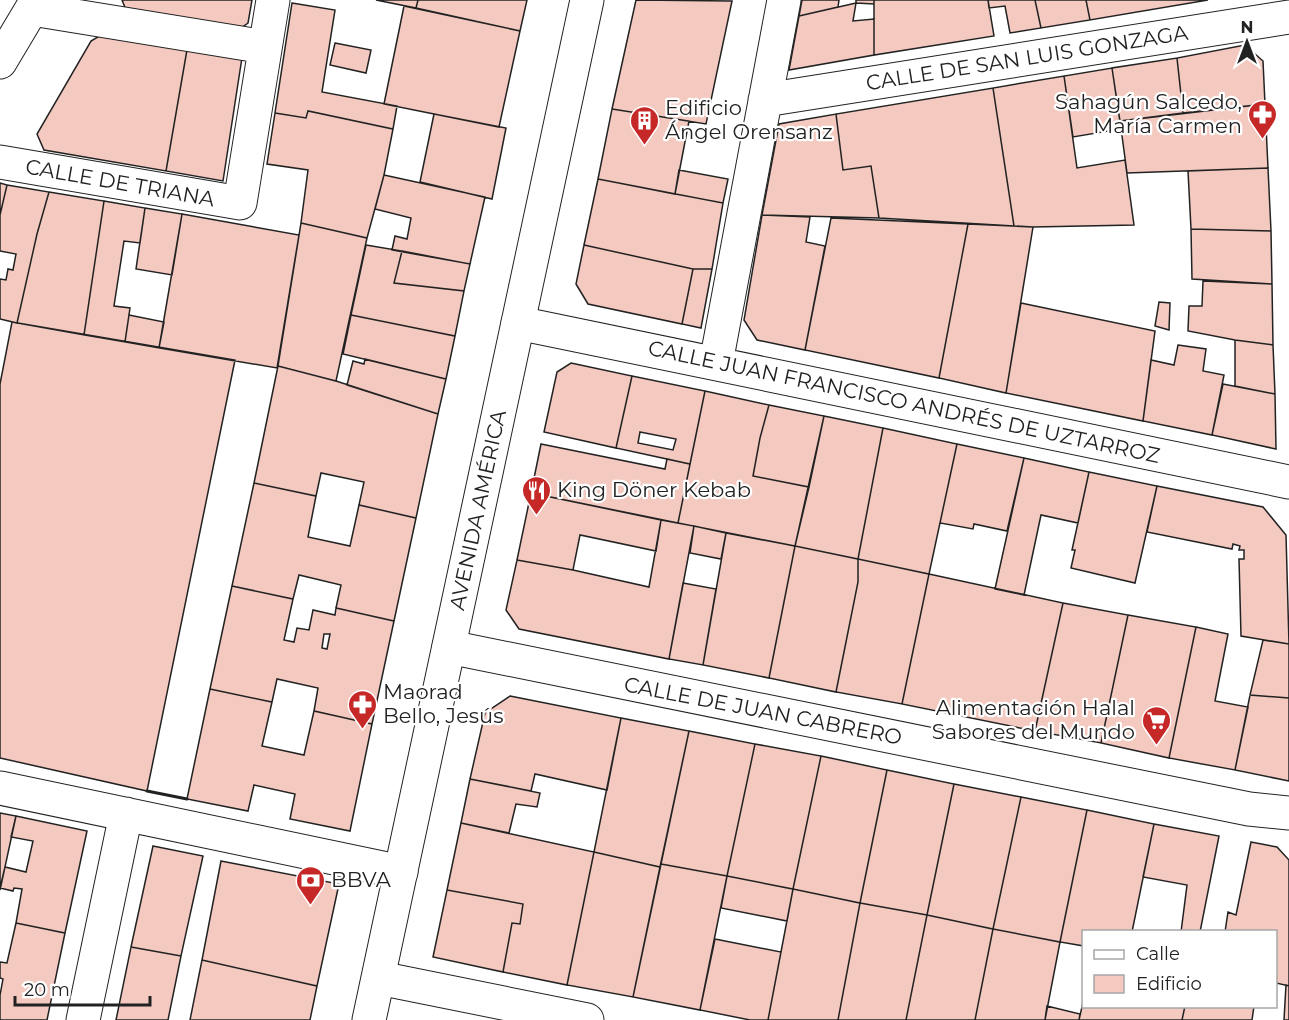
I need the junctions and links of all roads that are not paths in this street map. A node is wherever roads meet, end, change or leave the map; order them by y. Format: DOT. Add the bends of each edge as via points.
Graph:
graph roads {
  1 [pos="273,0"];
  2 [pos="587,0"];
  3 [pos="784,0"];
  4 [pos="35,4"];
  5 [pos="1289,17"];
  6 [pos="265,47"];
  7 [pos="3,53"];
  8 [pos="765,100"];
  9 [pos="0,162"];
  10 [pos="518,323"];
  11 [pos="716,363"];
  12 [pos="1289,482"];
  13 [pos="449,647"];
  14 [pos="0,788"];
  15 [pos="1289,813"];
  16 [pos="126,814"];
  17 [pos="401,872"];
  18 [pos="379,978"];
  19 [pos="82,1020"];
  20 [pos="369,1020"];
  21 [pos="587,1020"];
  1 -- 6 [label="street"];
  2 -- 10 [label="street, AVENIDA AMÉRICA"];
  3 -- 8 [label="street"];
  4 -- 6 [label="street"];
  4 -- 7 [label="street"];
  5 -- 8 [label="street, CALLE DE SAN LUIS GONZAGA"];
  6 -- 9 [label="street, CALLE DE TRIANA" via="240,203"];
  8 -- 11 [label="street"];
  10 -- 11 [label="street, CALLE JUAN FRANCISCO ANDRÉS DE UZTARROZ"];
  10 -- 13 [label="street, AVENIDA AMÉRICA"];
  11 -- 12 [label="street, CALLE JUAN FRANCISCO ANDRÉS DE UZTARROZ"];
  13 -- 15 [label="street, CALLE DE JUAN CABRERO" via="1249,809"];
  13 -- 17 [label="street, AVENIDA AMÉRICA"];
  14 -- 16 [label="street"];
  16 -- 17 [label="street"];
  16 -- 19 [label="street"];
  17 -- 18 [label="street, AVENIDA AMÉRICA"];
  18 -- 20 [label="street, AVENIDA AMÉRICA"];
  18 -- 21 [label="street"];
}
